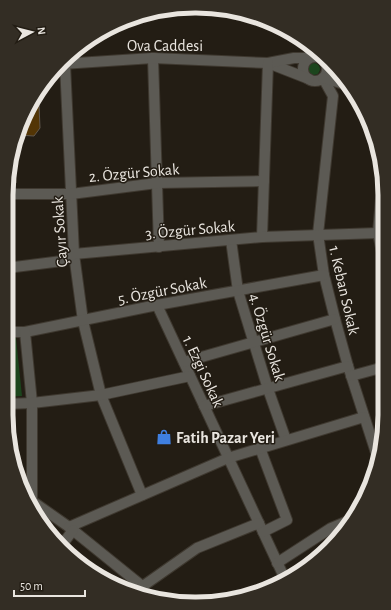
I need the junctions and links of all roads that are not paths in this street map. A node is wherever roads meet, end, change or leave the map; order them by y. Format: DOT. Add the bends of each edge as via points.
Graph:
graph roads {
  1 [pos="315,57"];
  2 [pos="153,58"];
  3 [pos="309,58"];
  4 [pos="268,62"];
  5 [pos="69,64"];
  6 [pos="327,68"];
  7 [pos="63,69"];
  8 [pos="323,78"];
  9 [pos="310,80"];
  10 [pos="339,83"];
  11 [pos="264,180"];
  12 [pos="157,183"];
  13 [pos="13,194"];
  14 [pos="71,194"];
  15 [pos="378,233"];
  16 [pos="318,234"];
  17 [pos="262,237"];
  18 [pos="231,240"];
  19 [pos="160,247"];
  20 [pos="74,254"];
  21 [pos="13,267"];
  22 [pos="324,275"];
  23 [pos="238,291"];
  24 [pos="157,305"];
  25 [pos="335,319"];
  26 [pos="83,321"];
  27 [pos="13,332"];
  28 [pos="26,332"];
  29 [pos="253,342"];
  30 [pos="184,362"];
  31 [pos="378,368"];
  32 [pos="350,371"];
  33 [pos="190,376"];
  34 [pos="268,389"];
  35 [pos="100,395"];
  36 [pos="32,403"];
  37 [pos="13,404"];
  38 [pos="204,406"];
  39 [pos="364,417"];
  40 [pos="286,440"];
  41 [pos="260,448"];
  42 [pos="374,448"];
  43 [pos="228,458"];
  44 [pos="30,491"];
  45 [pos="142,495"];
  46 [pos="37,505"];
  47 [pos="342,523"];
  48 [pos="71,528"];
  49 [pos="261,528"];
  50 [pos="64,542"];
  51 [pos="277,563"];
  52 [pos="283,575"];
  53 [pos="142,586"];
  54 [pos="140,588"];
  1 -- 3 [label="street"];
  2 -- 4 [label="street, Ova Caddesi"];
  2 -- 5 [label="street, Ova Caddesi"];
  2 -- 12 [label="street"];
  3 -- 4 [label="street"];
  3 -- 9 [label="street" via="303,67"];
  4 -- 9 [label="street"];
  4 -- 11 [label="street"];
  6 -- 8 [label="street"];
  7 -- 14 [label="street, Çayır Sokak"];
  8 -- 9 [label="street"];
  8 -- 10 [label="street"];
  8 -- 16 [label="street, 1. Keban Sokak" via="333,96"];
  11 -- 12 [label="street, 2. Özgür Sokak"];
  11 -- 17 [label="street"];
  12 -- 14 [label="street, 2. Özgür Sokak"];
  12 -- 19 [label="street"];
  13 -- 14 [label="street, 2. Özgür Sokak"];
  14 -- 20 [label="street, Çayır Sokak"];
  15 -- 16 [label="street, 3. Özgür Sokak"];
  16 -- 17 [label="street, 3. Özgür Sokak"];
  16 -- 22 [label="street, 1. Keban Sokak"];
  17 -- 18 [label="street, 3. Özgür Sokak"];
  18 -- 19 [label="street, 3. Özgür Sokak"];
  18 -- 23 [label="street, 4. Özgür Sokak"];
  19 -- 20 [label="street, 3. Özgür Sokak"];
  20 -- 21 [label="street, 3. Özgür Sokak" via="62,261"];
  20 -- 26 [label="street, Çayır Sokak"];
  22 -- 23 [label="street, 5. Özgür Sokak"];
  22 -- 25 [label="street, 1. Keban Sokak"];
  23 -- 24 [label="street, 5. Özgür Sokak"];
  23 -- 29 [label="street, 4. Özgür Sokak"];
  24 -- 26 [label="street, 5. Özgür Sokak"];
  24 -- 30 [label="street, 1. Ezgi Sokak"];
  25 -- 29 [label="street"];
  25 -- 32 [label="street, 1. Keban Sokak"];
  26 -- 28 [label="street, 5. Özgür Sokak"];
  26 -- 35 [label="street, Çayır Sokak"];
  27 -- 28 [label="street, 5. Özgür Sokak"];
  28 -- 36 [label="street"];
  29 -- 30 [label="street"];
  29 -- 34 [label="street, 4. Özgür Sokak"];
  30 -- 33 [label="street, 1. Ezgi Sokak"];
  31 -- 32 [label="street"];
  32 -- 34 [label="street"];
  32 -- 39 [label="street, 1. Keban Sokak"];
  33 -- 35 [label="street"];
  33 -- 38 [label="street, 1. Ezgi Sokak"];
  34 -- 38 [label="street"];
  34 -- 40 [label="street, 4. Özgür Sokak"];
  35 -- 36 [label="street"];
  35 -- 45 [label="street, Çayır Sokak"];
  36 -- 37 [label="street"];
  36 -- 44 [label="street"];
  38 -- 43 [label="street, 1. Ezgi Sokak"];
  39 -- 40 [label="street"];
  39 -- 42 [label="street, 1. Keban Sokak"];
  40 -- 41 [label="street"];
  41 -- 43 [label="street"];
  41 -- 49 [label="street" via="288,520"];
  43 -- 45 [label="street"];
  43 -- 49 [label="street, 1. Ezgi Sokak"];
  45 -- 48 [label="street"];
  46 -- 48 [label="street"];
  47 -- 51 [label="street"];
  48 -- 50 [label="street"];
  48 -- 53 [label="street"];
  49 -- 51 [label="street, 1. Ezgi Sokak"];
  49 -- 53 [label="street" via="196,548"];
  51 -- 52 [label="street, 1. Ezgi Sokak"];
  53 -- 54 [label="street"];
}
